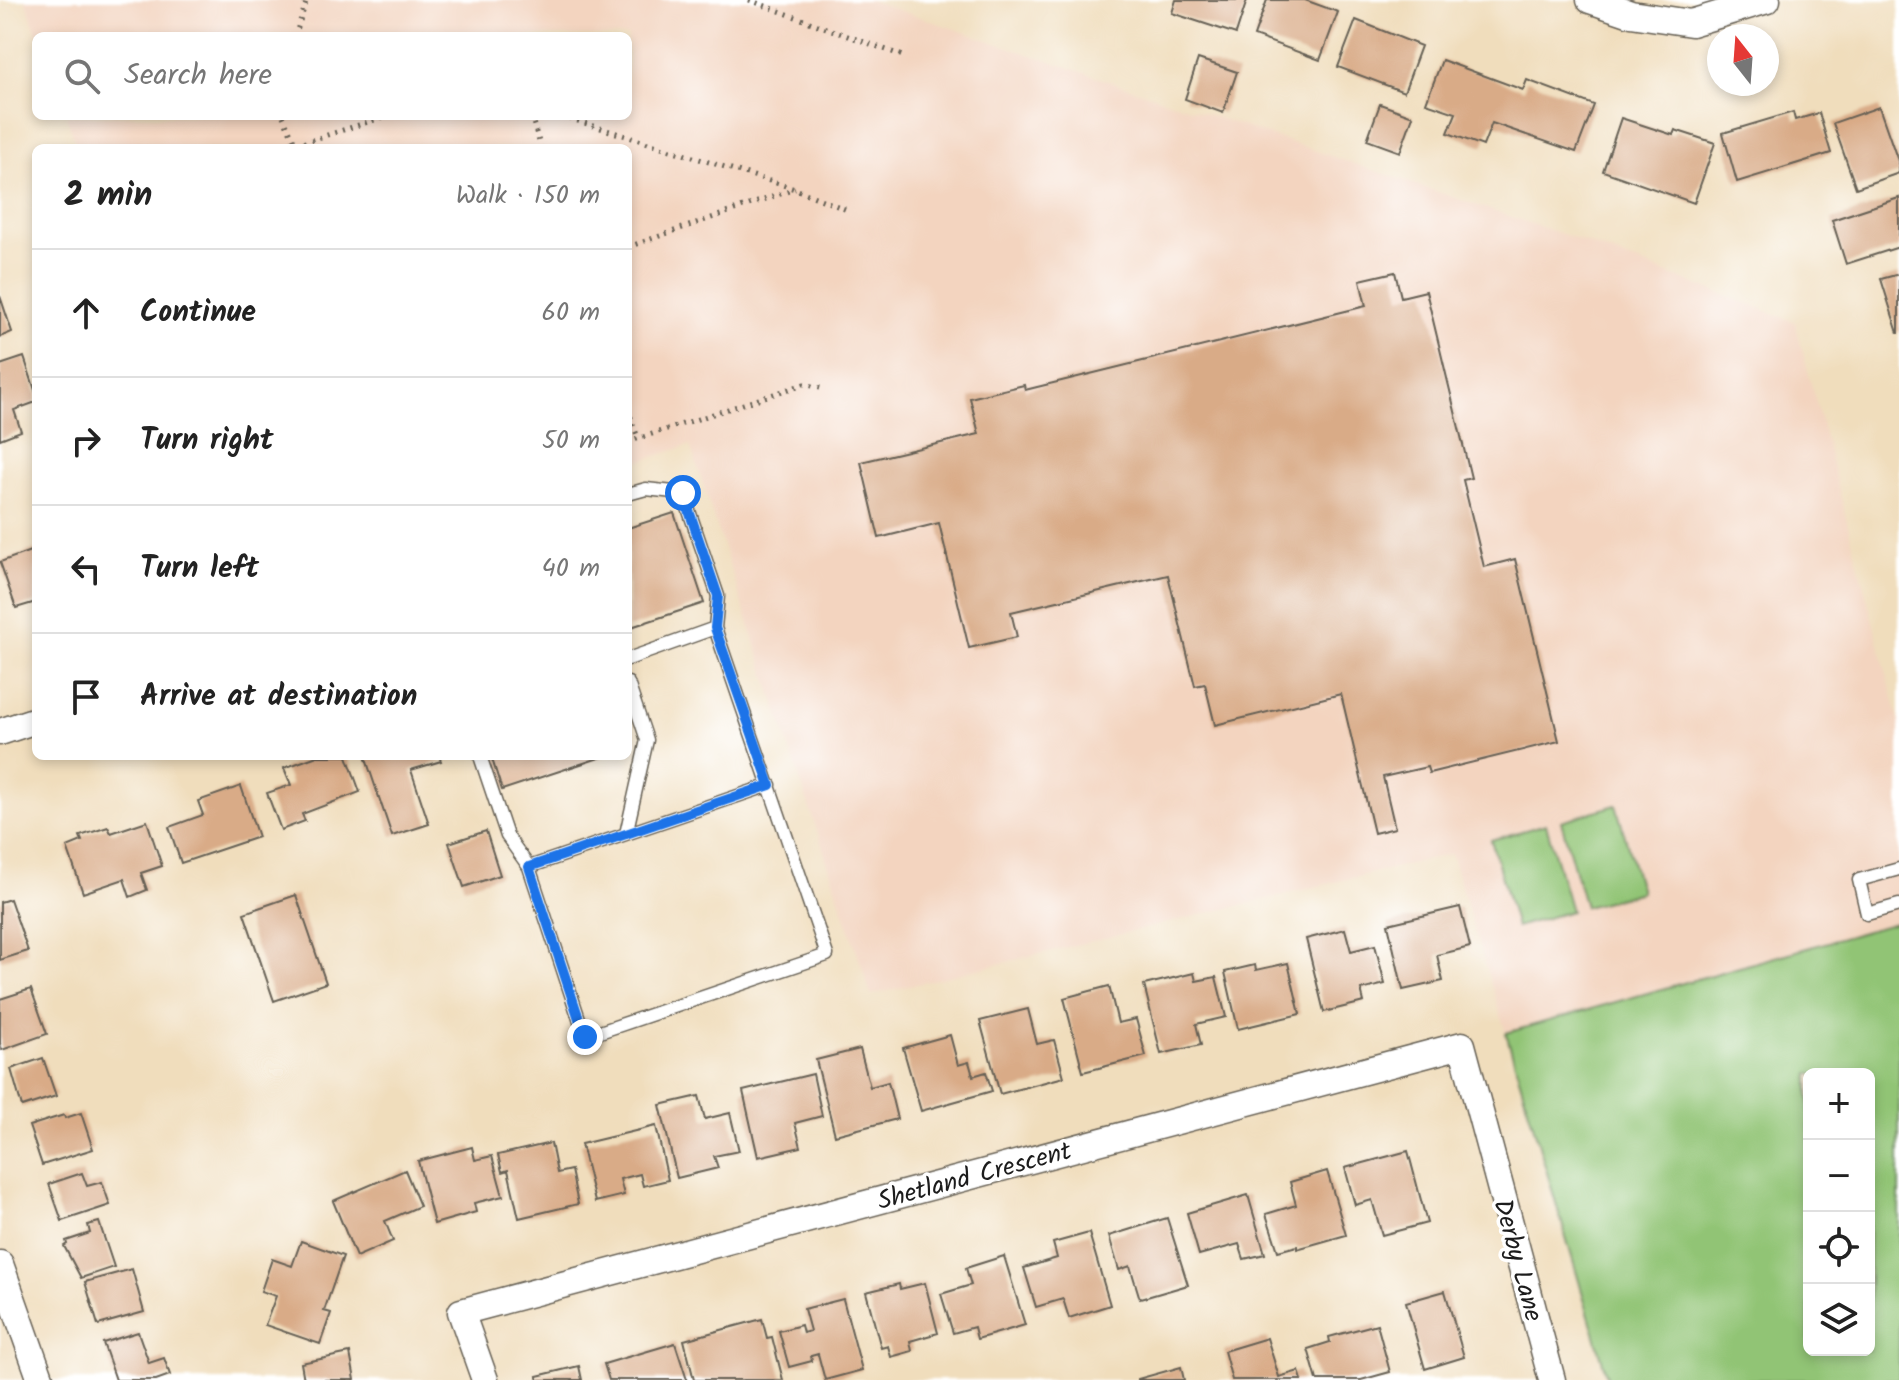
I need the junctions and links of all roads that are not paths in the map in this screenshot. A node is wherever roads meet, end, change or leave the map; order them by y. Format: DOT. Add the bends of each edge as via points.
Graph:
graph roads {
  1 [pos="1590,0"];
  2 [pos="1767,0"];
  3 [pos="632,493"];
  4 [pos="715,628"];
  5 [pos="632,658"];
  6 [pos="632,695"];
  7 [pos="32,721"];
  8 [pos="0,732"];
  9 [pos="481,760"];
  10 [pos="770,785"];
  11 [pos="626,834"];
  12 [pos="529,867"];
  13 [pos="1899,869"];
  14 [pos="1899,905"];
  15 [pos="1487,1140"];
  16 [pos="0,1264"];
  17 [pos="41,1380"];
  18 [pos="485,1380"];
  19 [pos="1552,1380"];
  1 -- 2 [label="street" via="1631,14 1691,23"];
  3 -- 4 [label="lane" via="683,493 718,596"];
  4 -- 5 [label="lane"];
  4 -- 10 [label="lane"];
  6 -- 11 [label="lane" via="647,740"];
  7 -- 8 [label="street"];
  9 -- 12 [label="lane" via="507,836"];
  10 -- 11 [label="lane"];
  10 -- 12 [label="lane" via="827,955 585,1037"];
  11 -- 12 [label="lane"];
  13 -- 14 [label="lane" via="1859,880 1867,914"];
  15 -- 18 [label="street, Shetland Crescent" via="1462,1045 461,1312"];
  15 -- 19 [label="street, Derby Lane"];
  16 -- 17 [label="street"];
}
